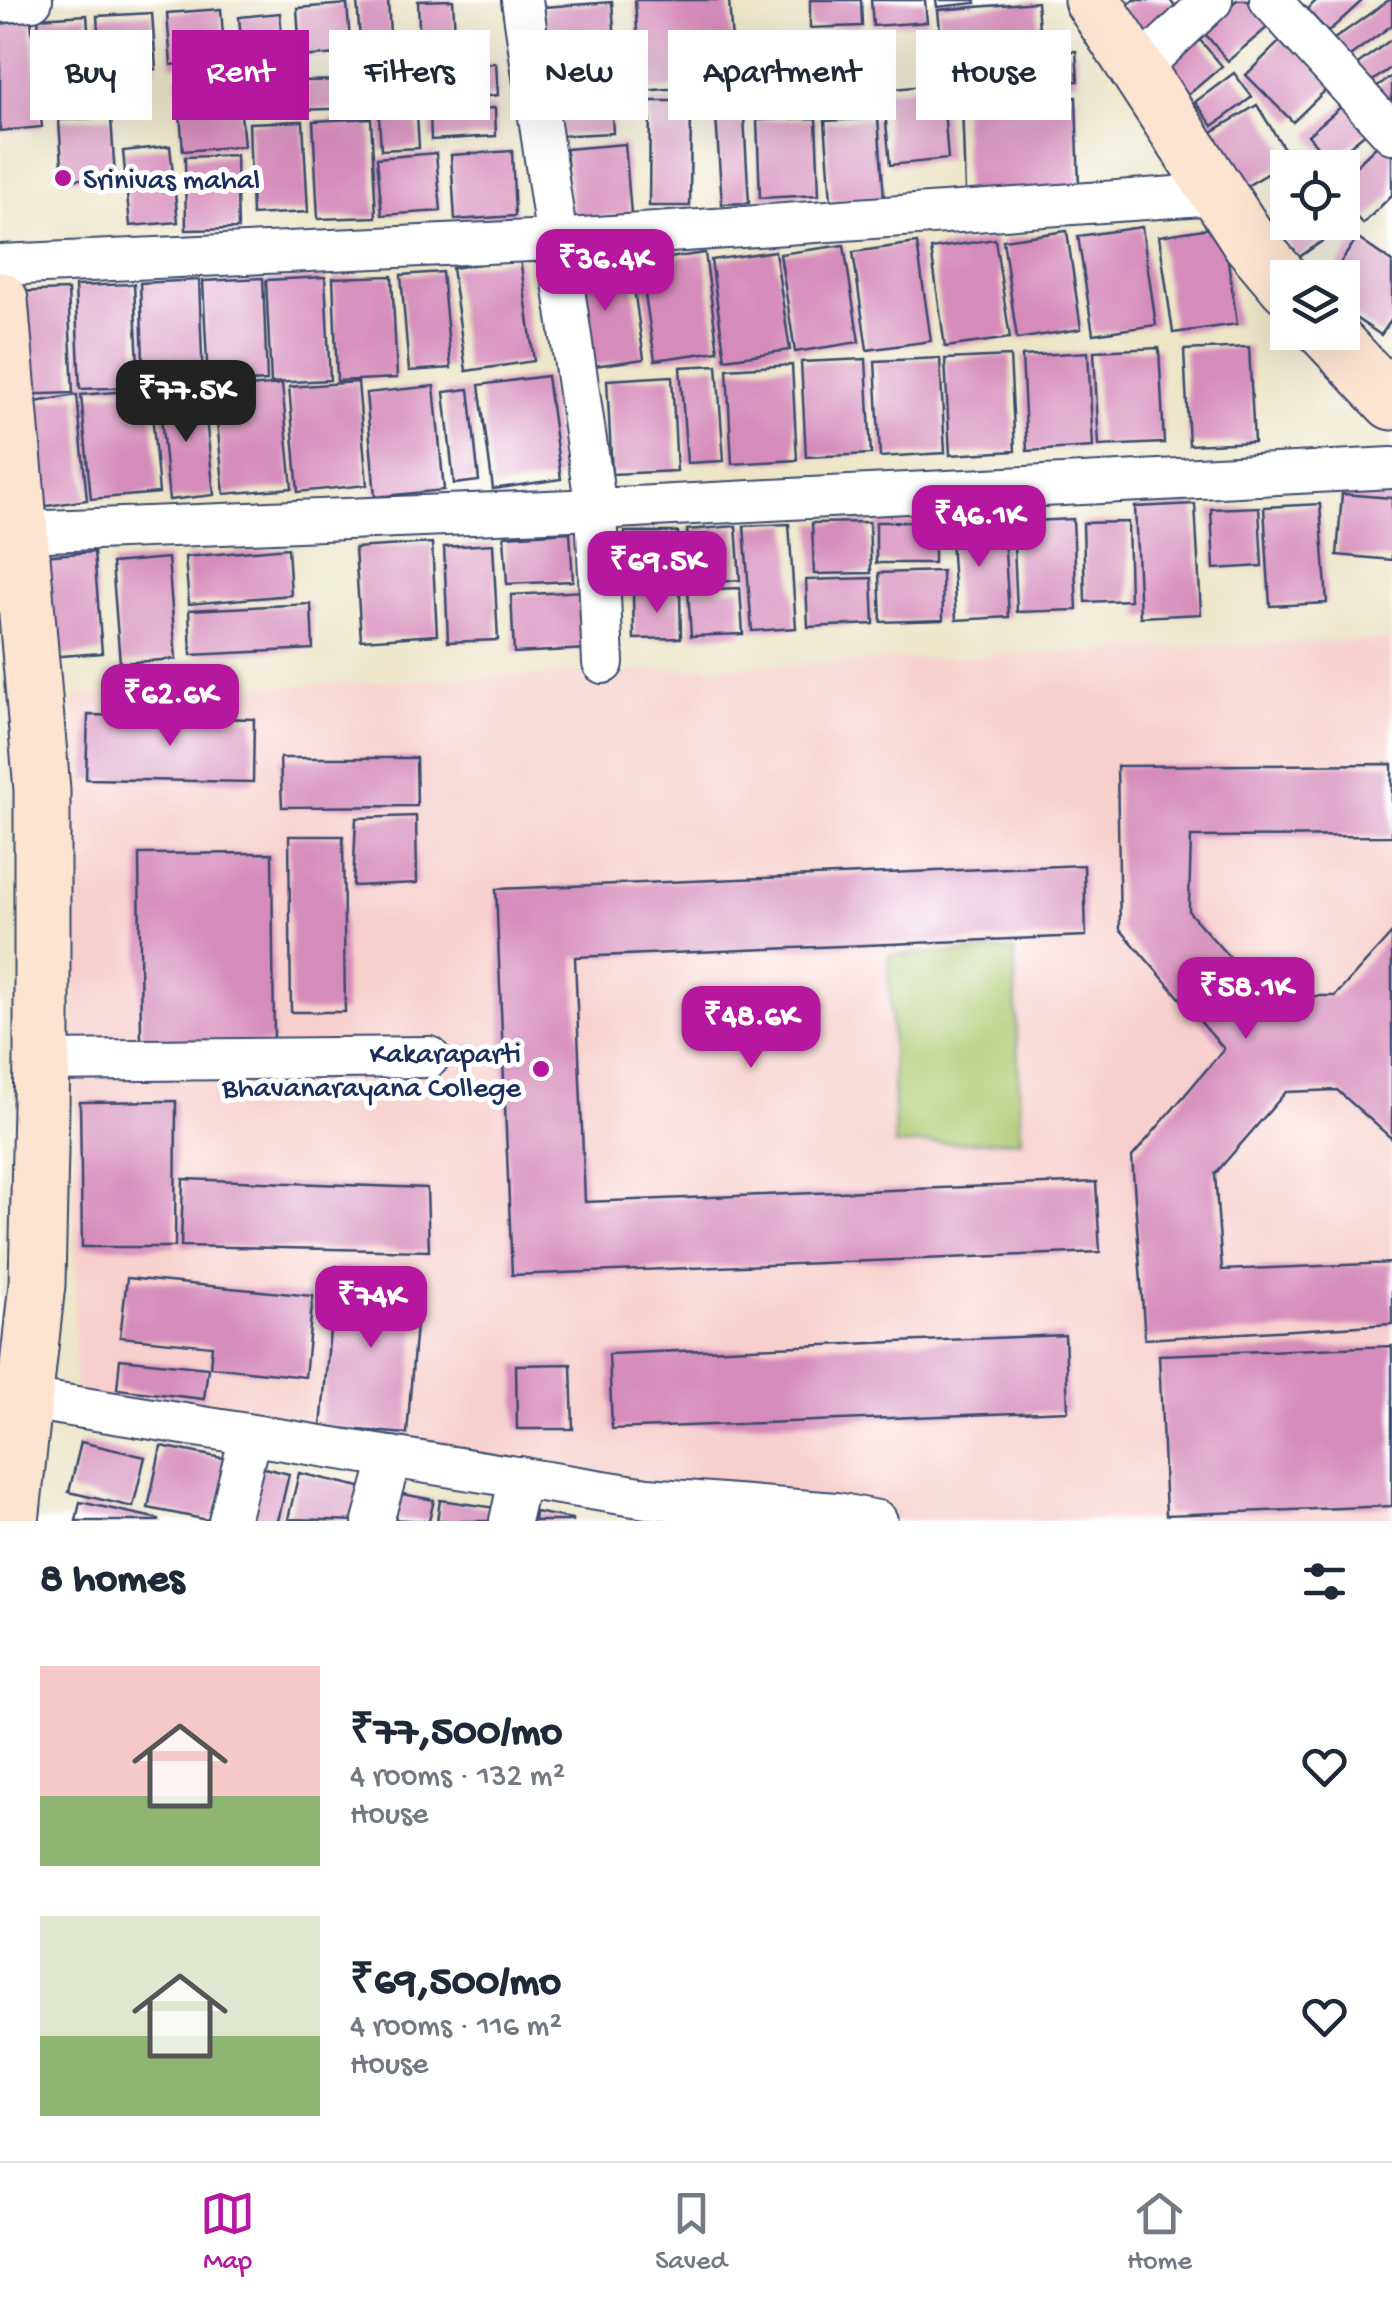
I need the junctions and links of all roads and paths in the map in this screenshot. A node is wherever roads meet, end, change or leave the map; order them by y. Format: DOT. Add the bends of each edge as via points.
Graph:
graph roads {
  1 [pos="32,0"];
  2 [pos="522,0"];
  3 [pos="1092,0"];
  4 [pos="1212,0"];
  5 [pos="1270,0"];
  6 [pos="0,2"];
  7 [pos="1138,70"];
  8 [pos="1392,133"];
  9 [pos="1218,194"];
  10 [pos="554,240"];
  11 [pos="0,265"];
  12 [pos="1270,266"];
  13 [pos="0,300"];
  14 [pos="1343,350"];
  15 [pos="1392,402"];
  16 [pos="1392,468"];
  17 [pos="596,509"];
  18 [pos="21,532"];
  19 [pos="604,662"];
  20 [pos="428,1057"];
  21 [pos="42,1061"];
  22 [pos="27,1399"];
  23 [pos="250,1436"];
  24 [pos="391,1457"];
  25 [pos="520,1477"];
  26 [pos="646,1510"];
  27 [pos="835,1517"];
  28 [pos="11,1521"];
  29 [pos="229,1521"];
  30 [pos="372,1521"];
  31 [pos="510,1521"];
  32 [pos="877,1521"];
  1 -- 6 [label="street"];
  2 -- 10 [label="street"];
  3 -- 7 [label="street"];
  4 -- 7 [label="street"];
  5 -- 8 [label="street"];
  7 -- 9 [label="street"];
  9 -- 10 [label="street"];
  9 -- 12 [label="street"];
  10 -- 11 [label="street"];
  10 -- 17 [label="street"];
  13 -- 18 [label="street"];
  14 -- 15 [label="street"];
  16 -- 17 [label="street"];
  17 -- 18 [label="street"];
  17 -- 19 [label="street"];
  18 -- 21 [label="street" via="42,790"];
  20 -- 21 [label="street"];
  21 -- 22 [label="street"];
  22 -- 23 [label="street"];
  22 -- 28 [label="street"];
  23 -- 24 [label="street"];
  23 -- 29 [label="street"];
  24 -- 25 [label="street"];
  24 -- 30 [label="street"];
  25 -- 26 [label="street"];
  25 -- 31 [label="street"];
  26 -- 27 [label="street"];
  27 -- 32 [label="street"];
}
